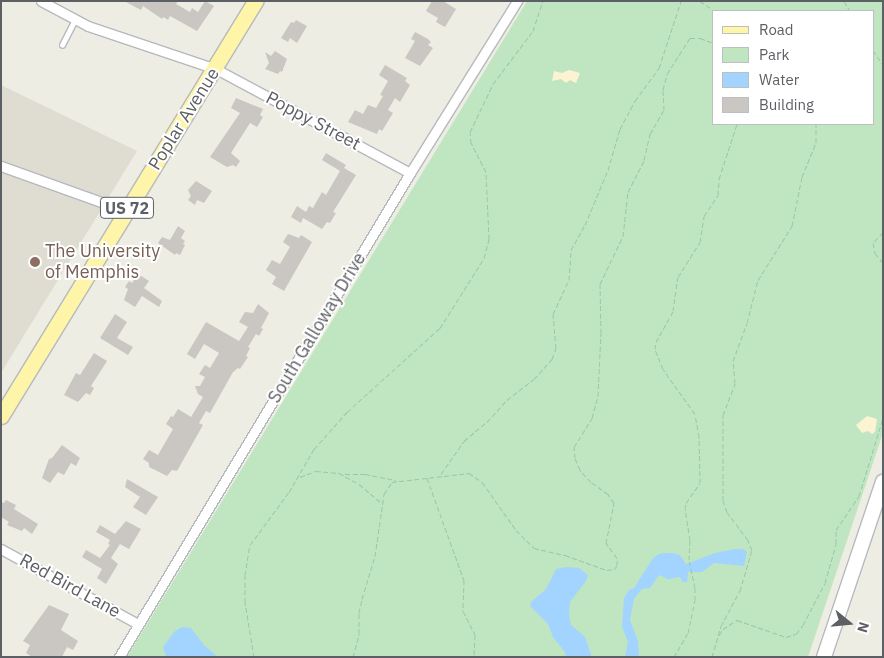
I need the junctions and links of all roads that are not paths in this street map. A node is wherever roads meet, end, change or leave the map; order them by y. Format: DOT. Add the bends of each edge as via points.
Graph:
graph roads {
  1 [pos="41,1"];
  2 [pos="255,1"];
  3 [pos="518,1"];
  4 [pos="75,20"];
  5 [pos="62,45"];
  6 [pos="216,69"];
  7 [pos="1,166"];
  8 [pos="410,173"];
  9 [pos="126,210"];
  10 [pos="1,416"];
  11 [pos="883,482"];
  12 [pos="1,549"];
  13 [pos="138,624"];
  14 [pos="119,657"];
  15 [pos="824,657"];
  1 -- 4 [label="street, Poppy Street"];
  2 -- 6 [label="main road, Poplar Avenue / US 72"];
  3 -- 8 [label="street, South Galloway Drive"];
  4 -- 5 [label="lane"];
  4 -- 6 [label="street, Poppy Street"];
  6 -- 8 [label="street, Poppy Street"];
  6 -- 9 [label="main road, Poplar Avenue / US 72"];
  7 -- 9 [label="street"];
  8 -- 13 [label="street, South Galloway Drive"];
  9 -- 10 [label="main road, Poplar Avenue / US 72"];
  11 -- 15 [label="main road"];
  12 -- 13 [label="street, Red Bird Lane"];
  13 -- 14 [label="street, South Galloway Drive"];
}
